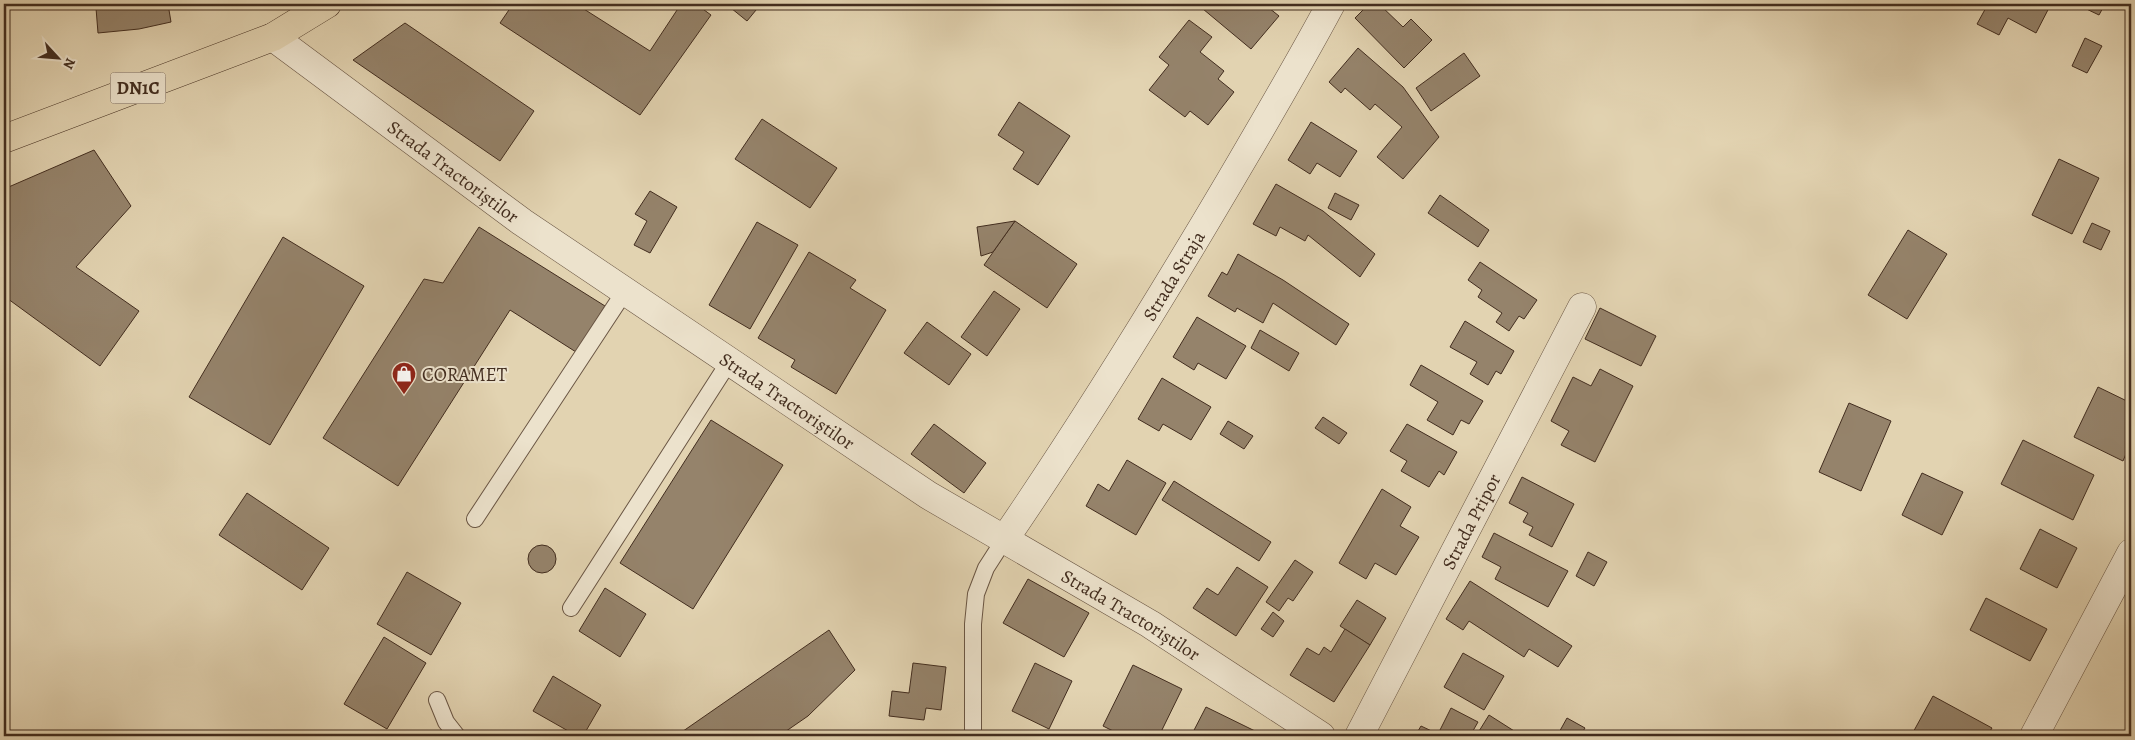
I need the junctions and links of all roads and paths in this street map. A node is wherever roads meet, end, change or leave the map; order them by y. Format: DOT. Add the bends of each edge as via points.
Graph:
graph roads {
  1 [pos="327,4"];
  2 [pos="1331,4"];
  3 [pos="273,37"];
  4 [pos="4,139"];
  5 [pos="625,291"];
  6 [pos="1582,306"];
  7 [pos="730,362"];
  8 [pos="475,519"];
  9 [pos="1004,540"];
  10 [pos="2131,553"];
  11 [pos="571,608"];
  12 [pos="437,700"];
  13 [pos="457,736"];
  14 [pos="974,736"];
  15 [pos="1321,736"];
  16 [pos="1359,736"];
  17 [pos="2034,736"];
  1 -- 3 [label="main road, DN1C"];
  2 -- 9 [label="street, Strada Straja" via="1188,252 1080,428"];
  3 -- 4 [label="main road, DN1C"];
  3 -- 5 [label="street, Strada Tractoriștilor" via="522,222"];
  5 -- 7 [label="street, Strada Tractoriștilor"];
  5 -- 8 [label="lane"];
  6 -- 16 [label="street, Strada Pripor"];
  7 -- 9 [label="street, Strada Tractoriștilor" via="928,495"];
  7 -- 11 [label="lane"];
  9 -- 14 [label="lane" via="986,568 976,594 973,624"];
  9 -- 15 [label="street, Strada Tractoriștilor" via="1150,624"];
  10 -- 17 [label="street"];
  12 -- 13 [label="lane" via="446,722"];
}
